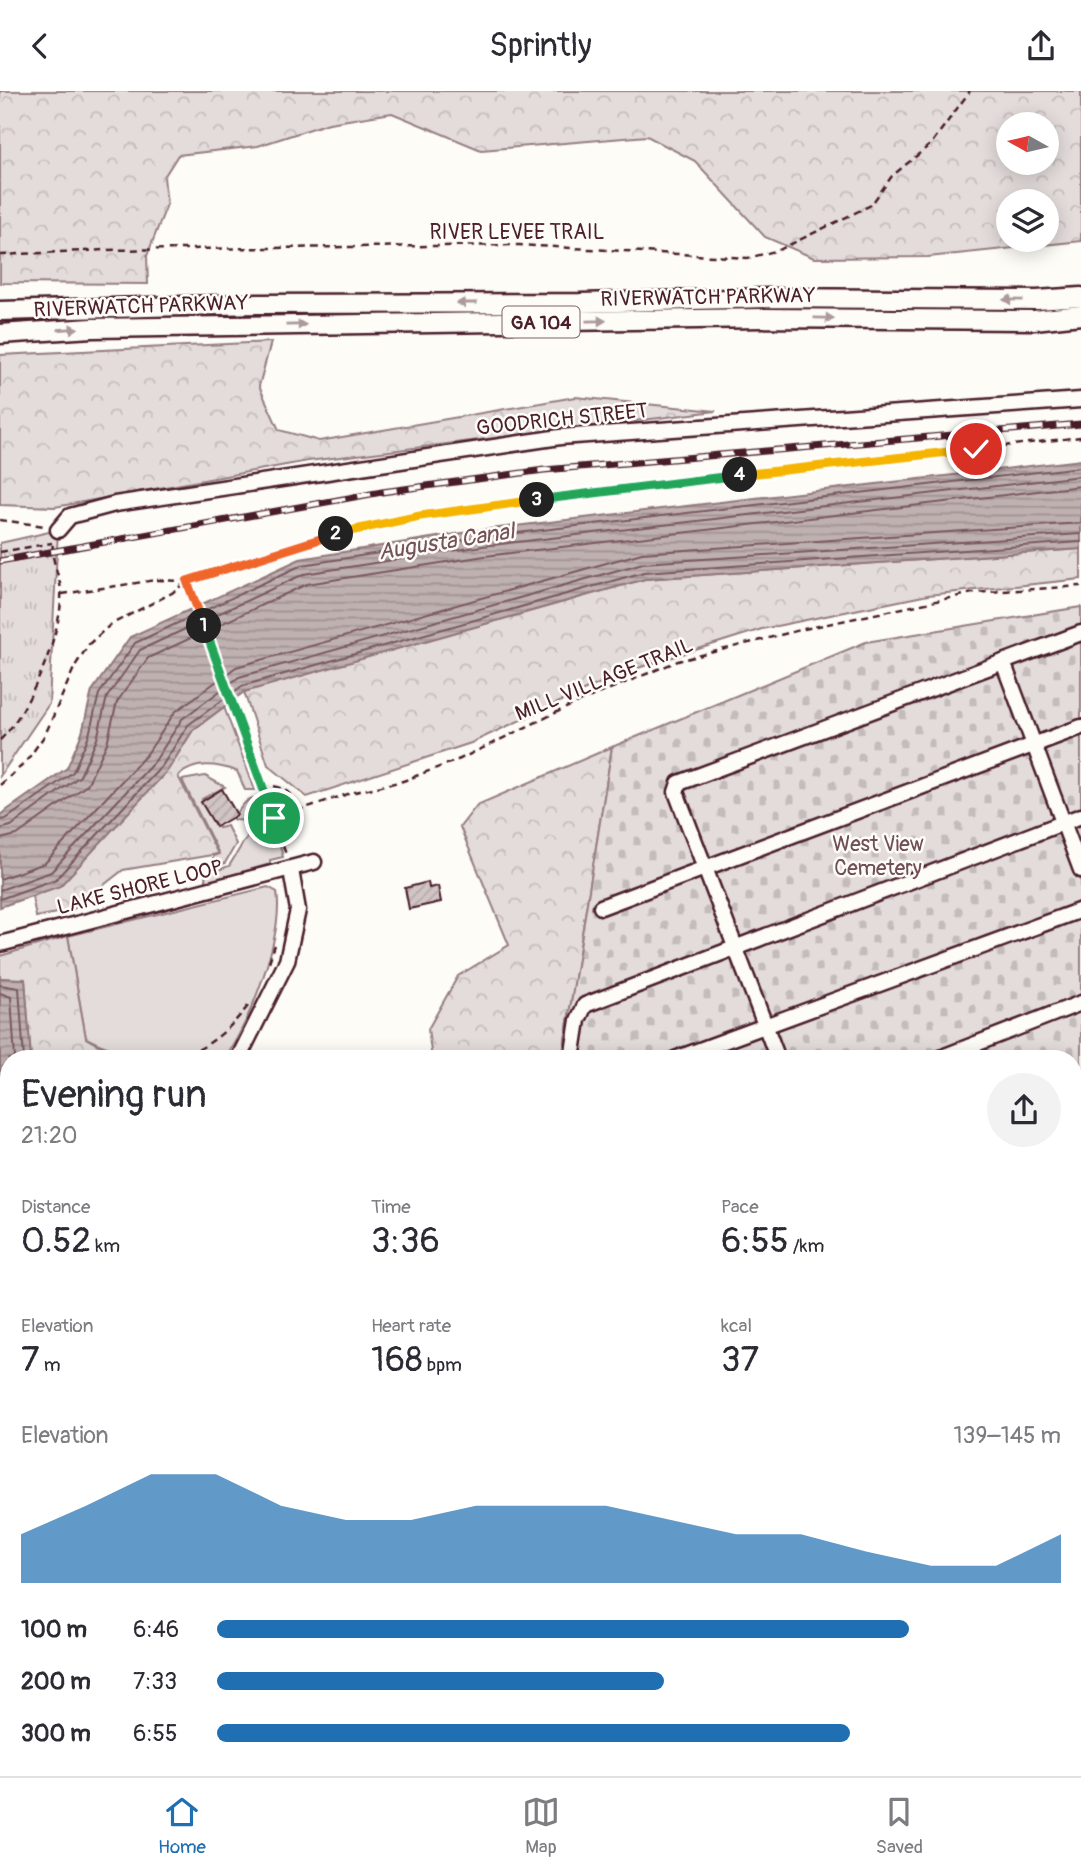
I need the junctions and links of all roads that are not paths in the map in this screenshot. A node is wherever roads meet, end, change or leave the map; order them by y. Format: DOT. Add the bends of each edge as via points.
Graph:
graph roads {
  1 [pos="1081,297"];
  2 [pos="0,311"];
  3 [pos="1081,314"];
  4 [pos="0,334"];
  5 [pos="1081,400"];
  6 [pos="55,536"];
  7 [pos="1081,633"];
  8 [pos="1003,662"];
  9 [pos="1081,727"];
  10 [pos="1034,745"];
  11 [pos="1081,816"];
  12 [pos="1063,823"];
  13 [pos="314,862"];
  14 [pos="285,866"];
  15 [pos="705,869"];
  16 [pos="1081,870"];
  17 [pos="601,907"];
  18 [pos="1081,910"];
  19 [pos="0,944"];
  20 [pos="735,949"];
  21 [pos="1081,1003"];
  22 [pos="765,1025"];
  23 [pos="242,1050"];
  24 [pos="573,1050"];
  25 [pos="699,1050"];
  26 [pos="775,1050"];
  27 [pos="960,1050"];
  1 -- 2 [label="main road, RIVERWATCH PARKWAY / GA 104, one-way" via="257,304"];
  4 -- 3 [label="main road, RIVERWATCH PARKWAY / GA 104, one-way" via="92,328 762,318 1034,320"];
  5 -- 6 [label="street, GOODRICH STREET" via="561,437 115,504 69,516"];
  7 -- 8 [label="street"];
  8 -- 10 [label="street"];
  8 -- 15 [label="street" via="679,783 676,792"];
  9 -- 10 [label="street"];
  10 -- 12 [label="street"];
  10 -- 15 [label="street"];
  11 -- 12 [label="street"];
  12 -- 16 [label="street"];
  12 -- 20 [label="street"];
  13 -- 14 [label="street, LAKE SHORE LOOP"];
  14 -- 19 [label="street, LAKE SHORE LOOP"];
  14 -- 23 [label="street" via="298,910 287,961"];
  15 -- 17 [label="street"];
  15 -- 20 [label="street"];
  18 -- 22 [label="street"];
  20 -- 22 [label="street"];
  20 -- 24 [label="street" via="585,1005"];
  21 -- 27 [label="street"];
  22 -- 25 [label="street"];
  22 -- 26 [label="street"];
}
